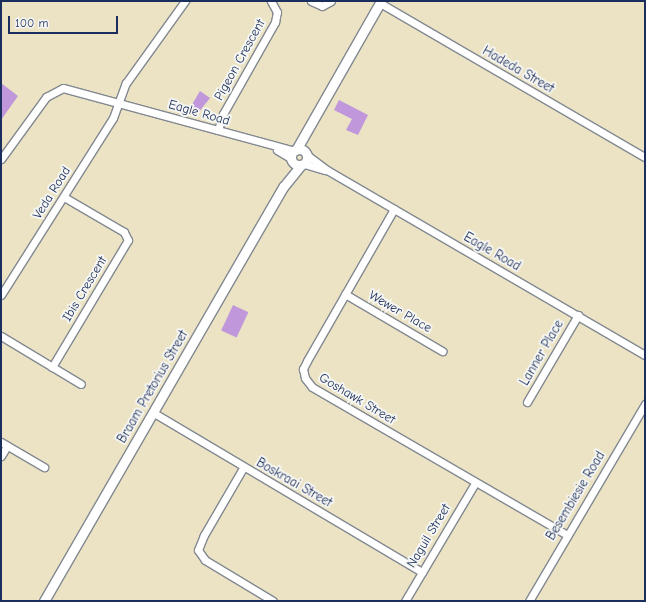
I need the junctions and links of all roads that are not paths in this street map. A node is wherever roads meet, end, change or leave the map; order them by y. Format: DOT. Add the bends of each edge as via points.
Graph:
graph roads {
  1 [pos="185,1"];
  2 [pos="271,1"];
  3 [pos="311,1"];
  4 [pos="331,1"];
  5 [pos="380,2"];
  6 [pos="120,103"];
  7 [pos="309,129"];
  8 [pos="218,130"];
  9 [pos="306,153"];
  10 [pos="645,157"];
  11 [pos="297,158"];
  12 [pos="1,159"];
  13 [pos="327,170"];
  14 [pos="64,197"];
  15 [pos="394,209"];
  16 [pos="345,294"];
  17 [pos="1,295"];
  18 [pos="578,315"];
  19 [pos="1,336"];
  20 [pos="442,351"];
  21 [pos="645,355"];
  22 [pos="52,367"];
  23 [pos="81,384"];
  24 [pos="527,402"];
  25 [pos="645,404"];
  26 [pos="154,413"];
  27 [pos="4,444"];
  28 [pos="1,456"];
  29 [pos="44,467"];
  30 [pos="243,468"];
  31 [pos="475,483"];
  32 [pos="567,535"];
  33 [pos="422,572"];
  34 [pos="47,600"];
  35 [pos="273,601"];
  36 [pos="405,601"];
  37 [pos="529,601"];
  1 -- 6 [label="street" via="126,83"];
  2 -- 8 [label="street, Pigeon Crescent" via="277,12 275,22 223,114"];
  3 -- 4 [label="street" via="322,6"];
  5 -- 7 [label="street, Braam Pretorius Street"];
  5 -- 10 [label="street, Hadeda Street"];
  6 -- 8 [label="street, Eagle Road"];
  6 -- 12 [label="street, Eagle Road" via="68,88 54,90 38,106"];
  6 -- 14 [label="street, Veda Road"];
  7 -- 9 [label="street, Braam Pretorius Street"];
  7 -- 11 [label="street, Braam Pretorius Street"];
  8 -- 11 [label="street, Eagle Road" via="272,146"];
  9 -- 11 [label="street, Braam Pretorius Street"];
  9 -- 13 [label="street, Eagle Road"];
  11 -- 13 [label="street, Eagle Road"];
  11 -- 26 [label="street, Braam Pretorius Street" via="284,186"];
  13 -- 15 [label="street, Eagle Road"];
  14 -- 17 [label="street, Veda Road"];
  14 -- 22 [label="street, Ibis Crescent" via="124,232 128,240"];
  15 -- 16 [label="street, Goshawk Street"];
  15 -- 18 [label="street, Eagle Road"];
  16 -- 20 [label="street, Wewer Place"];
  16 -- 31 [label="street, Goshawk Street" via="304,366 303,372 307,382"];
  18 -- 21 [label="street, Eagle Road"];
  18 -- 24 [label="street, Lanner Place"];
  19 -- 22 [label="street"];
  22 -- 23 [label="street"];
  25 -- 32 [label="street, Besembiesie Road"];
  26 -- 30 [label="street, Boskraai Street"];
  26 -- 34 [label="street, Braam Pretorius Street"];
  27 -- 28 [label="street"];
  27 -- 29 [label="street"];
  30 -- 33 [label="street, Boskraai Street"];
  30 -- 35 [label="street" via="204,534 198,550 205,560"];
  31 -- 32 [label="street, Goshawk Street"];
  31 -- 33 [label="street, Naguil Street"];
  32 -- 37 [label="street, Besembiesie Road"];
  33 -- 36 [label="street, Naguil Street"];
}
